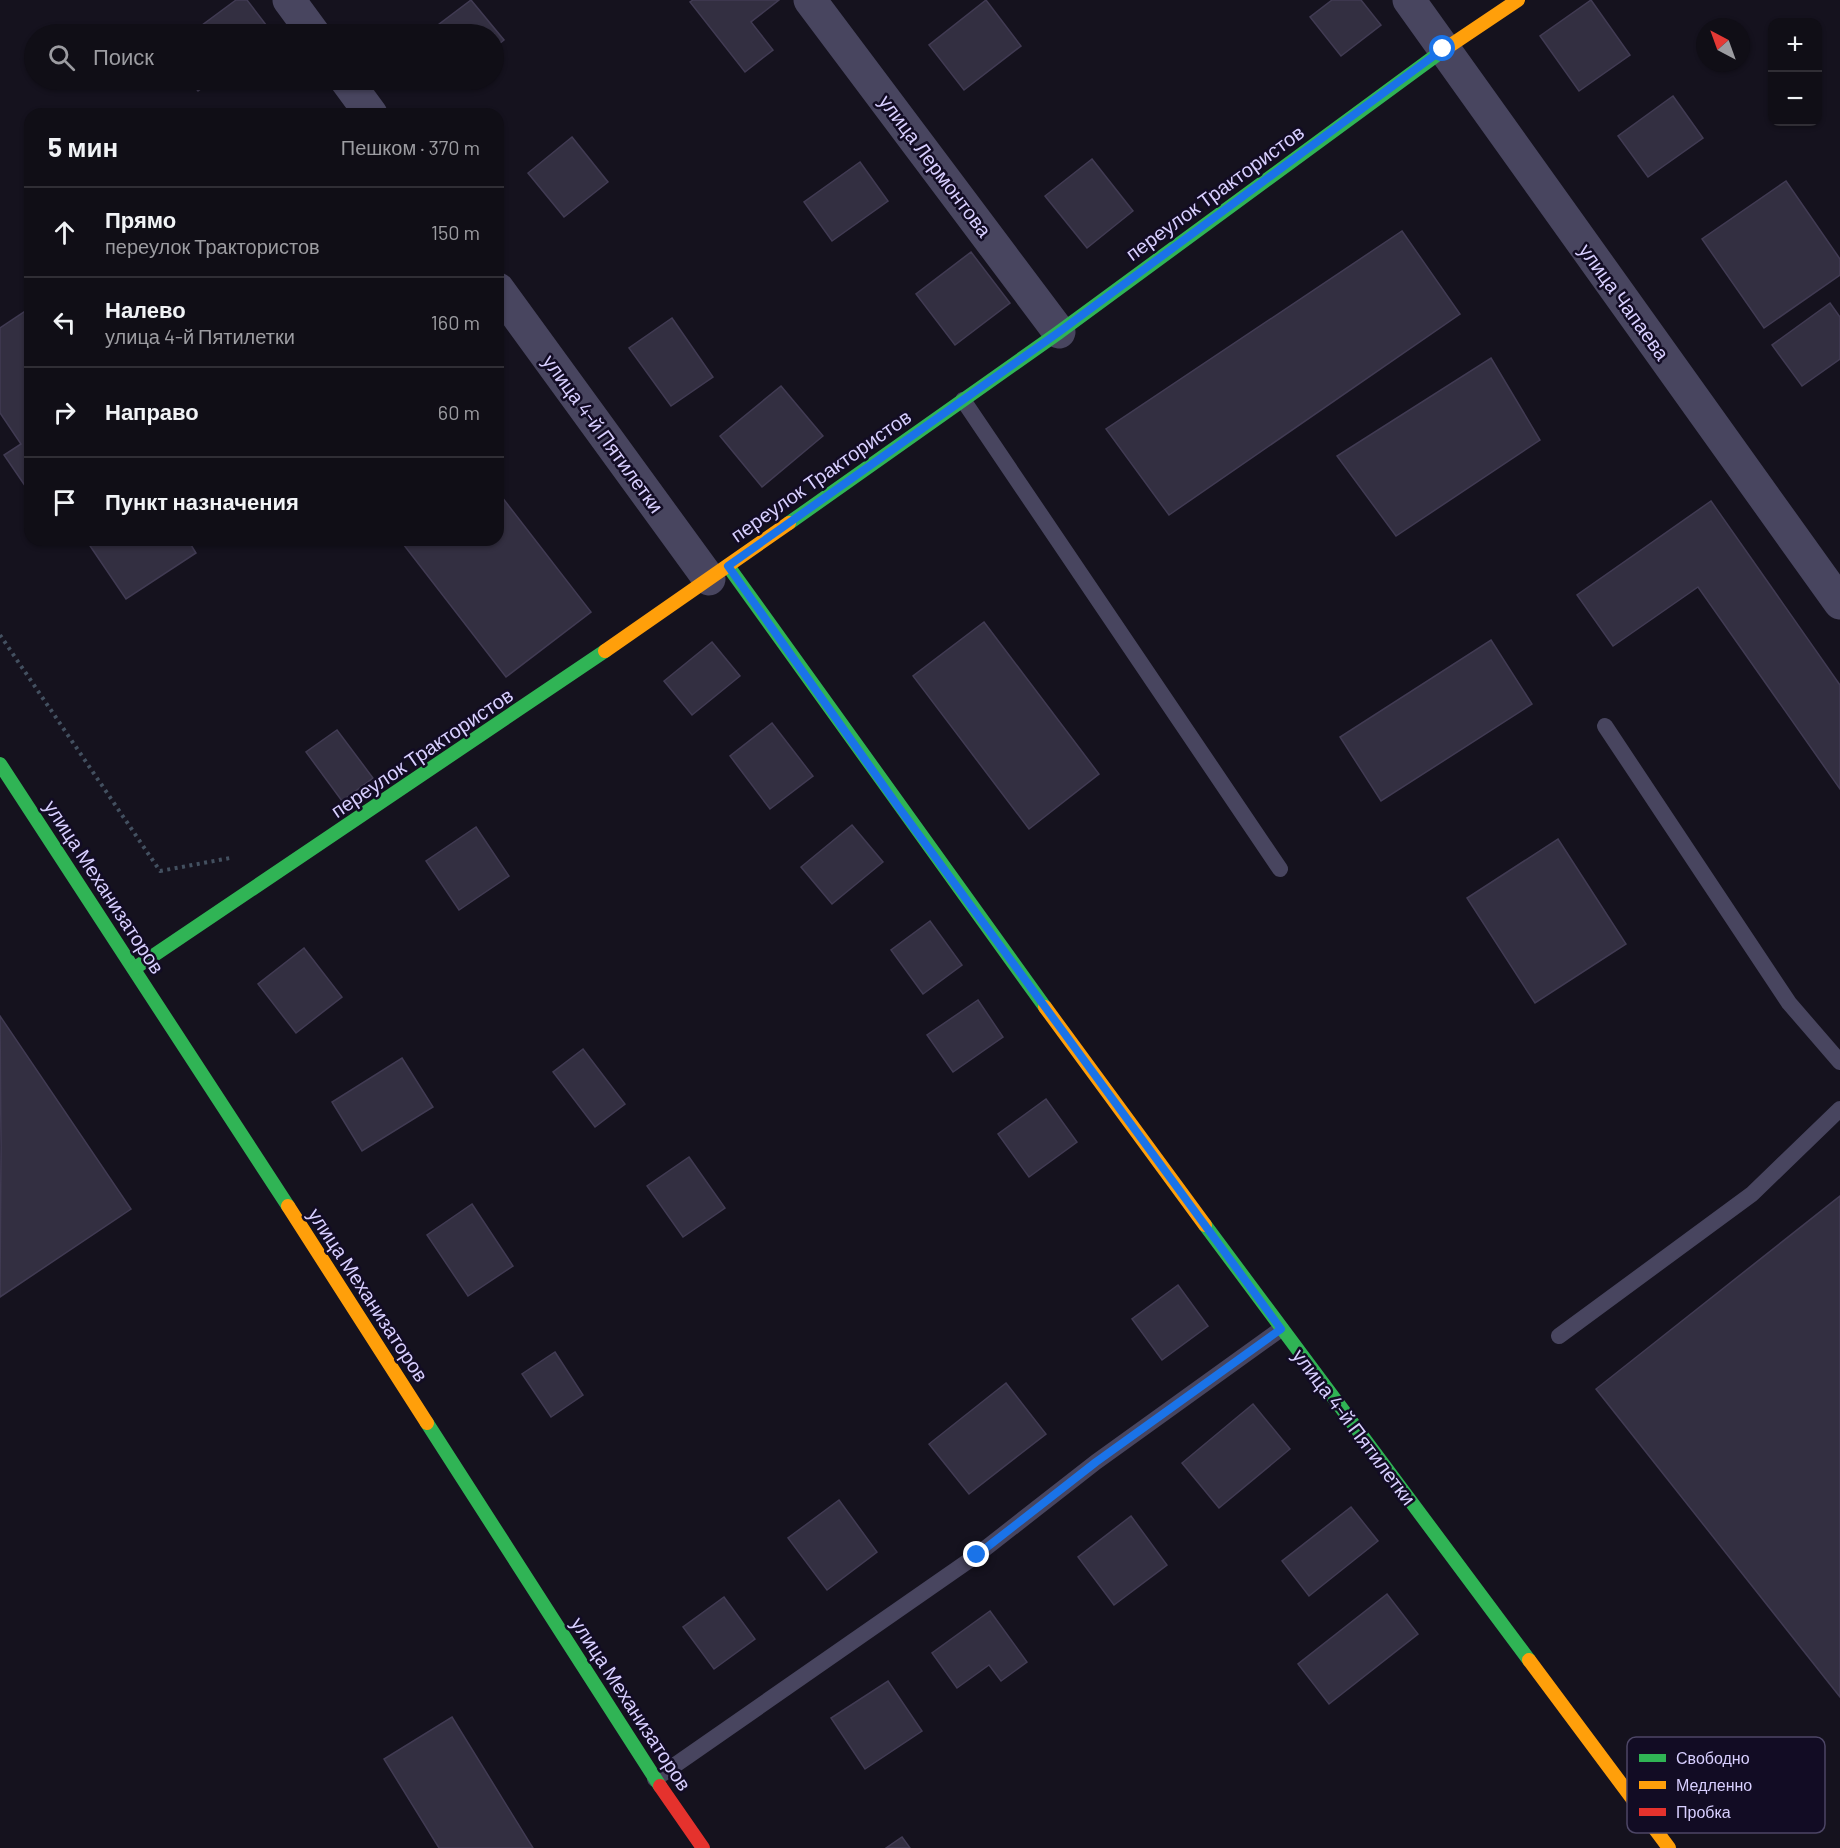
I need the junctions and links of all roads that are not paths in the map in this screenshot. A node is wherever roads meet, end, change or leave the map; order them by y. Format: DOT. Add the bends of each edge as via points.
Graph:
graph roads {
  1 [pos="289,0"];
  2 [pos="810,0"];
  3 [pos="1409,0"];
  4 [pos="1518,0"];
  5 [pos="307,24"];
  6 [pos="1443,49"];
  7 [pos="353,90"];
  8 [pos="367,108"];
  9 [pos="504,297"];
  10 [pos="1059,332"];
  11 [pos="963,400"];
  12 [pos="718,572"];
  13 [pos="1840,603"];
  14 [pos="1605,726"];
  15 [pos="0,764"];
  16 [pos="1280,869"];
  17 [pos="135,968"];
  18 [pos="1840,1062"];
  19 [pos="1840,1109"];
  20 [pos="1281,1329"];
  21 [pos="1559,1336"];
  22 [pos="655,1779"];
  23 [pos="1627,1792"];
  24 [pos="1658,1833"];
  25 [pos="703,1848"];
  26 [pos="1669,1848"];
  1 -- 5 [label="street"];
  2 -- 10 [label="street, улица Лермонтова"];
  3 -- 6 [label="street, улица Чапаева"];
  4 -- 6 [label="street, переулок Трактористов"];
  6 -- 10 [label="street, переулок Трактористов"];
  6 -- 13 [label="street, улица Чапаева"];
  7 -- 8 [label="street"];
  9 -- 12 [label="street, улица 4-й Пятилетки"];
  10 -- 11 [label="street, переулок Трактористов"];
  11 -- 12 [label="street, переулок Трактористов"];
  11 -- 16 [label="lane"];
  12 -- 17 [label="street, переулок Трактористов" via="331,839"];
  12 -- 20 [label="street, улица 4-й Пятилетки" via="900,809"];
  14 -- 18 [label="lane" via="1789,1004"];
  15 -- 17 [label="street, улица Механизаторов"];
  17 -- 22 [label="street, улица Механизаторов"];
  19 -- 21 [label="lane" via="1752,1194"];
  20 -- 22 [label="lane" via="1096,1462 977,1555"];
  20 -- 23 [label="street, улица 4-й Пятилетки"];
  22 -- 25 [label="street, улица Механизаторов"];
  24 -- 26 [label="street, улица 4-й Пятилетки"];
}
